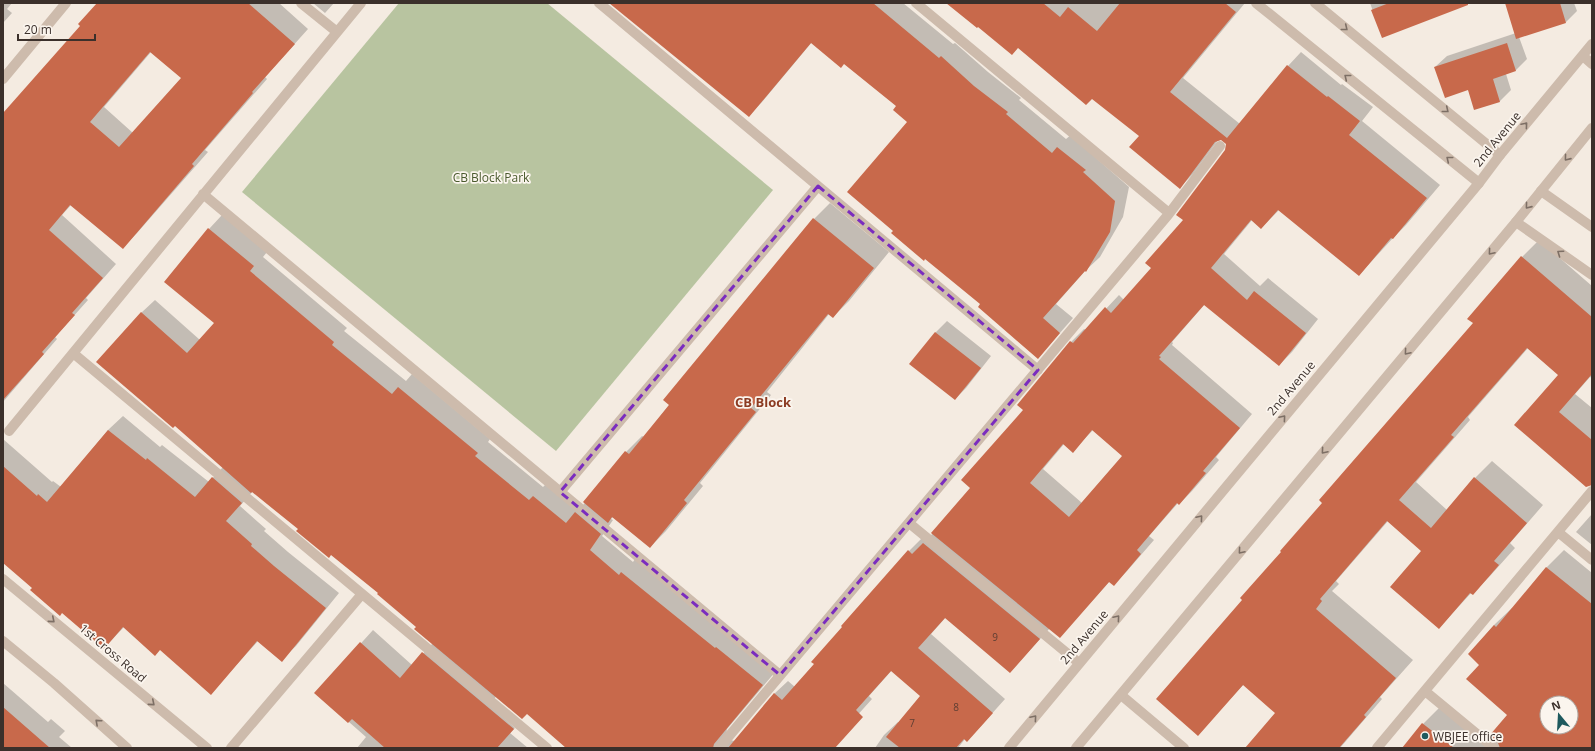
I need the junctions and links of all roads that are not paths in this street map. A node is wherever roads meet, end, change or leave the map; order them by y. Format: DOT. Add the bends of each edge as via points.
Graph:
graph roads {
  1 [pos="66,3"];
  2 [pos="301,3"];
  3 [pos="361,3"];
  4 [pos="599,3"];
  5 [pos="916,3"];
  6 [pos="1256,3"];
  7 [pos="1315,3"];
  8 [pos="337,32"];
  9 [pos="1592,44"];
  10 [pos="1583,56"];
  11 [pos="1592,64"];
  12 [pos="3,79"];
  13 [pos="1592,128"];
  14 [pos="1220,146"];
  15 [pos="1500,155"];
  16 [pos="1479,183"];
  17 [pos="818,186"];
  18 [pos="1541,191"];
  19 [pos="203,194"];
  20 [pos="1169,213"];
  21 [pos="1516,222"];
  22 [pos="1592,227"];
  23 [pos="1592,275"];
  24 [pos="73,353"];
  25 [pos="1038,370"];
  26 [pos="9,431"];
  27 [pos="1592,491"];
  28 [pos="560,492"];
  29 [pos="909,523"];
  30 [pos="1558,532"];
  31 [pos="1592,560"];
  32 [pos="3,579"];
  33 [pos="362,594"];
  34 [pos="3,641"];
  35 [pos="1079,664"];
  36 [pos="780,675"];
  37 [pos="1425,691"];
  38 [pos="1121,695"];
  39 [pos="127,748"];
  40 [pos="207,748"];
  41 [pos="231,748"];
  42 [pos="546,748"];
  43 [pos="719,748"];
  44 [pos="1009,748"];
  45 [pos="1076,748"];
  46 [pos="1184,748"];
  47 [pos="1377,748"];
  48 [pos="1494,748"];
  1 -- 12 [label="street"];
  2 -- 8 [label="street"];
  3 -- 8 [label="street"];
  4 -- 17 [label="street"];
  5 -- 20 [label="street"];
  16 -- 6 [label="street, one-way"];
  7 -- 15 [label="street, one-way"];
  8 -- 19 [label="street"];
  9 -- 10 [label="street, 2nd Avenue"];
  10 -- 11 [label="street"];
  15 -- 10 [label="street, 2nd Avenue, one-way"];
  13 -- 18 [label="street, one-way"];
  14 -- 20 [label="street"];
  15 -- 16 [label="street, 2nd Avenue"];
  35 -- 16 [label="street, 2nd Avenue, one-way"];
  17 -- 25 [label="street"];
  17 -- 28 [label="street"];
  18 -- 21 [label="street, one-way"];
  18 -- 22 [label="street"];
  19 -- 24 [label="street"];
  19 -- 28 [label="street"];
  20 -- 25 [label="street"];
  23 -- 21 [label="street, one-way"];
  21 -- 38 [label="street, one-way"];
  24 -- 26 [label="street"];
  24 -- 33 [label="street"];
  25 -- 29 [label="street"];
  27 -- 30 [label="street"];
  28 -- 36 [label="street"];
  29 -- 35 [label="street"];
  29 -- 36 [label="street"];
  30 -- 31 [label="street"];
  30 -- 37 [label="street"];
  32 -- 40 [label="street, 1st Cross Road, one-way"];
  33 -- 41 [label="street"];
  33 -- 42 [label="street"];
  39 -- 34 [label="street, one-way"];
  44 -- 35 [label="street, 2nd Avenue, one-way"];
  36 -- 43 [label="street"];
  37 -- 47 [label="street"];
  37 -- 48 [label="street"];
  38 -- 45 [label="street"];
  38 -- 46 [label="street"];
}
